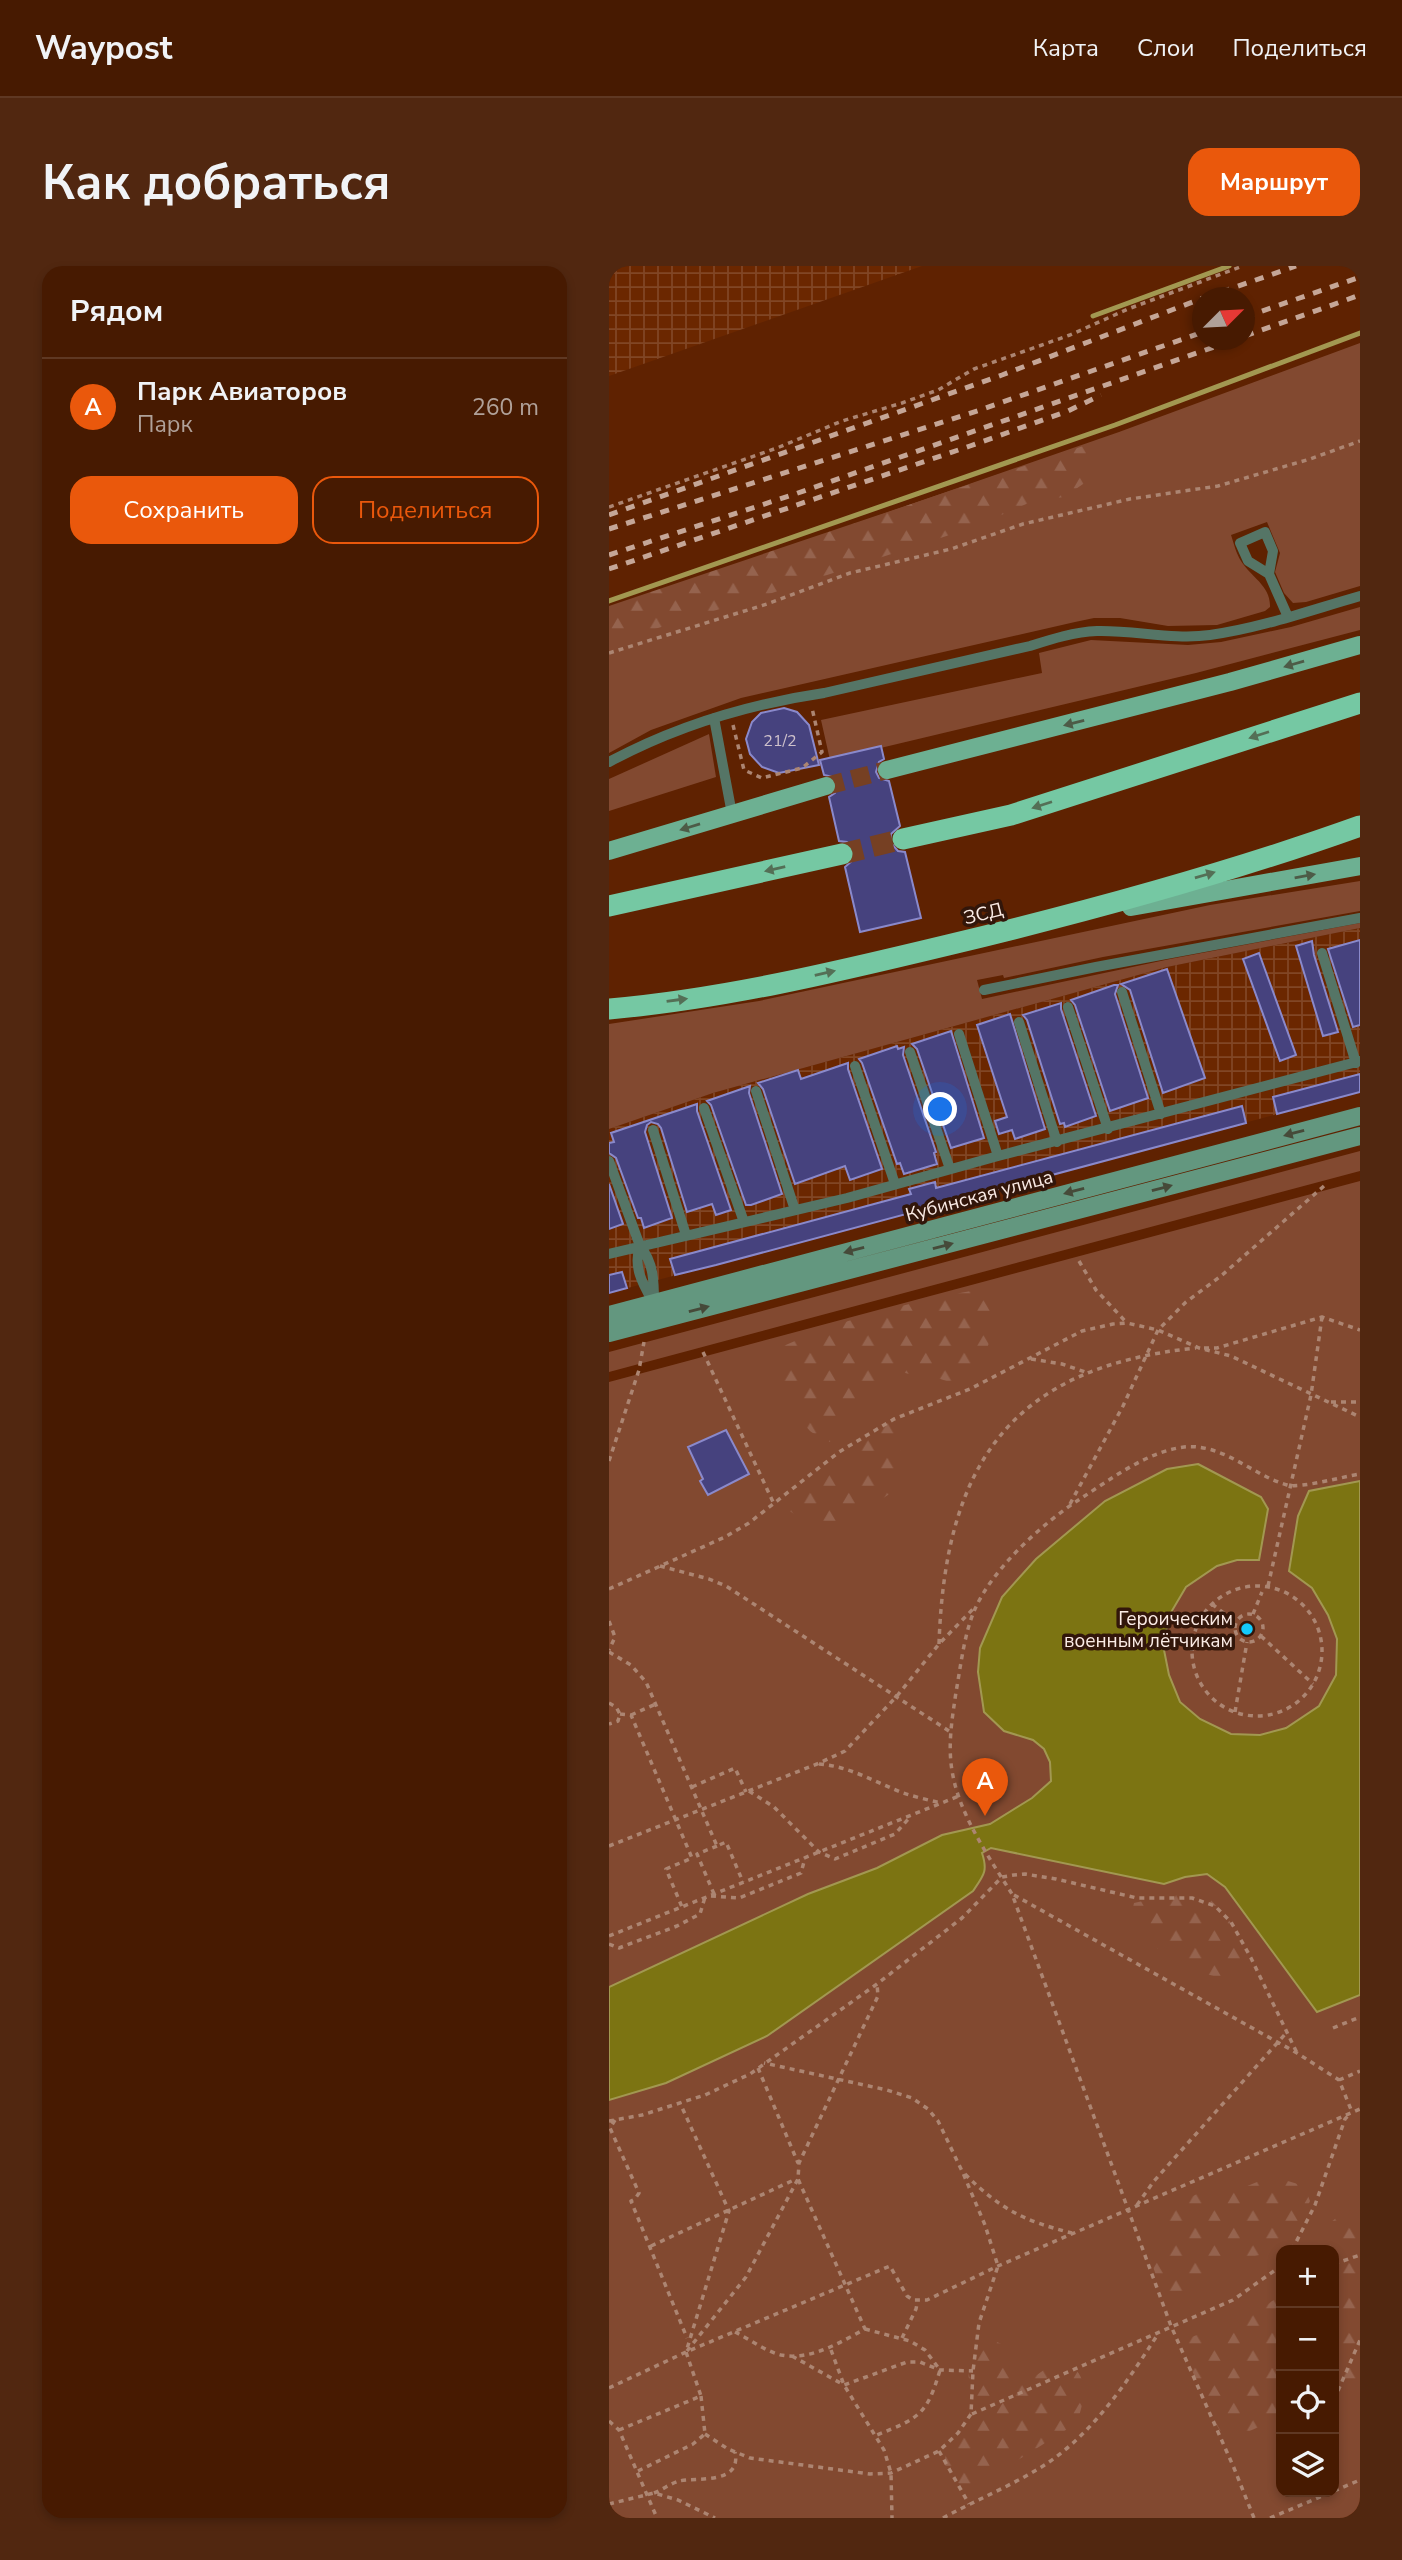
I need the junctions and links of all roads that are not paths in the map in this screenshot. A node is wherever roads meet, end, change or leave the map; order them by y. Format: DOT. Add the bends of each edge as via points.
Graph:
graph roads {
  1 [pos="1269,574"];
  2 [pos="1360,596"];
  3 [pos="1288,617"];
  4 [pos="1360,645"];
  5 [pos="1360,703"];
  6 [pos="714,718"];
  7 [pos="609,762"];
  8 [pos="887,770"];
  9 [pos="826,786"];
  10 [pos="732,814"];
  11 [pos="1360,826"];
  12 [pos="903,839"];
  13 [pos="609,851"];
  14 [pos="842,854"];
  15 [pos="1360,866"];
  16 [pos="609,906"];
  17 [pos="1360,918"];
  18 [pos="1045,922"];
  19 [pos="1322,953"];
  20 [pos="984,990"];
  21 [pos="1122,992"];
  22 [pos="1068,1007"];
  23 [pos="609,1009"];
  24 [pos="1020,1022"];
  25 [pos="959,1034"];
  26 [pos="910,1052"];
  27 [pos="1358,1062"];
  28 [pos="855,1066"];
  29 [pos="756,1091"];
  30 [pos="704,1108"];
  31 [pos="1161,1115"];
  32 [pos="1360,1115"];
  33 [pos="1108,1129"];
  34 [pos="653,1130"];
  35 [pos="1360,1136"];
  36 [pos="1057,1142"];
  37 [pos="998,1156"];
  38 [pos="609,1161"];
  39 [pos="950,1169"];
  40 [pos="895,1184"];
  41 [pos="795,1210"];
  42 [pos="744,1222"];
  43 [pos="686,1235"];
  44 [pos="640,1247"];
  45 [pos="609,1254"];
  46 [pos="656,1311"];
  47 [pos="609,1315"];
  48 [pos="609,1333"];
  1 -- 3 [label="lane"];
  2 -- 3 [label="lane"];
  3 -- 6 [label="lane" via="1208,635 1098,631 1062,635"];
  4 -- 8 [label="main road, one-way"];
  5 -- 12 [label="highway, one-way" via="1011,814"];
  6 -- 7 [label="lane" via="654,739"];
  6 -- 10 [label="lane"];
  9 -- 10 [label="main road"];
  10 -- 13 [label="main road, one-way"];
  18 -- 11 [label="highway, ЗСД, one-way"];
  14 -- 16 [label="highway, one-way"];
  18 -- 15 [label="main road, one-way"];
  17 -- 20 [label="lane"];
  23 -- 18 [label="highway, ЗСД, one-way" via="758,988"];
  19 -- 27 [label="lane"];
  21 -- 31 [label="lane"];
  22 -- 33 [label="lane"];
  24 -- 36 [label="lane"];
  25 -- 37 [label="lane"];
  26 -- 39 [label="lane"];
  27 -- 31 [label="lane"];
  28 -- 40 [label="lane"];
  29 -- 41 [label="lane"];
  30 -- 42 [label="lane"];
  31 -- 33 [label="lane"];
  32 -- 46 [label="main road, Кубинская улица, one-way"];
  33 -- 36 [label="lane"];
  34 -- 43 [label="lane"];
  46 -- 35 [label="main road, Кубинская улица, one-way"];
  36 -- 37 [label="lane"];
  37 -- 39 [label="lane"];
  38 -- 44 [label="lane"];
  39 -- 40 [label="lane"];
  40 -- 41 [label="lane"];
  41 -- 42 [label="lane"];
  42 -- 43 [label="lane"];
  43 -- 44 [label="lane"];
  44 -- 45 [label="lane"];
  44 -- 46 [label="lane" via="635,1259"];
  46 -- 47 [label="main road, Кубинская улица"];
  46 -- 48 [label="main road, Кубинская улица"];
}
